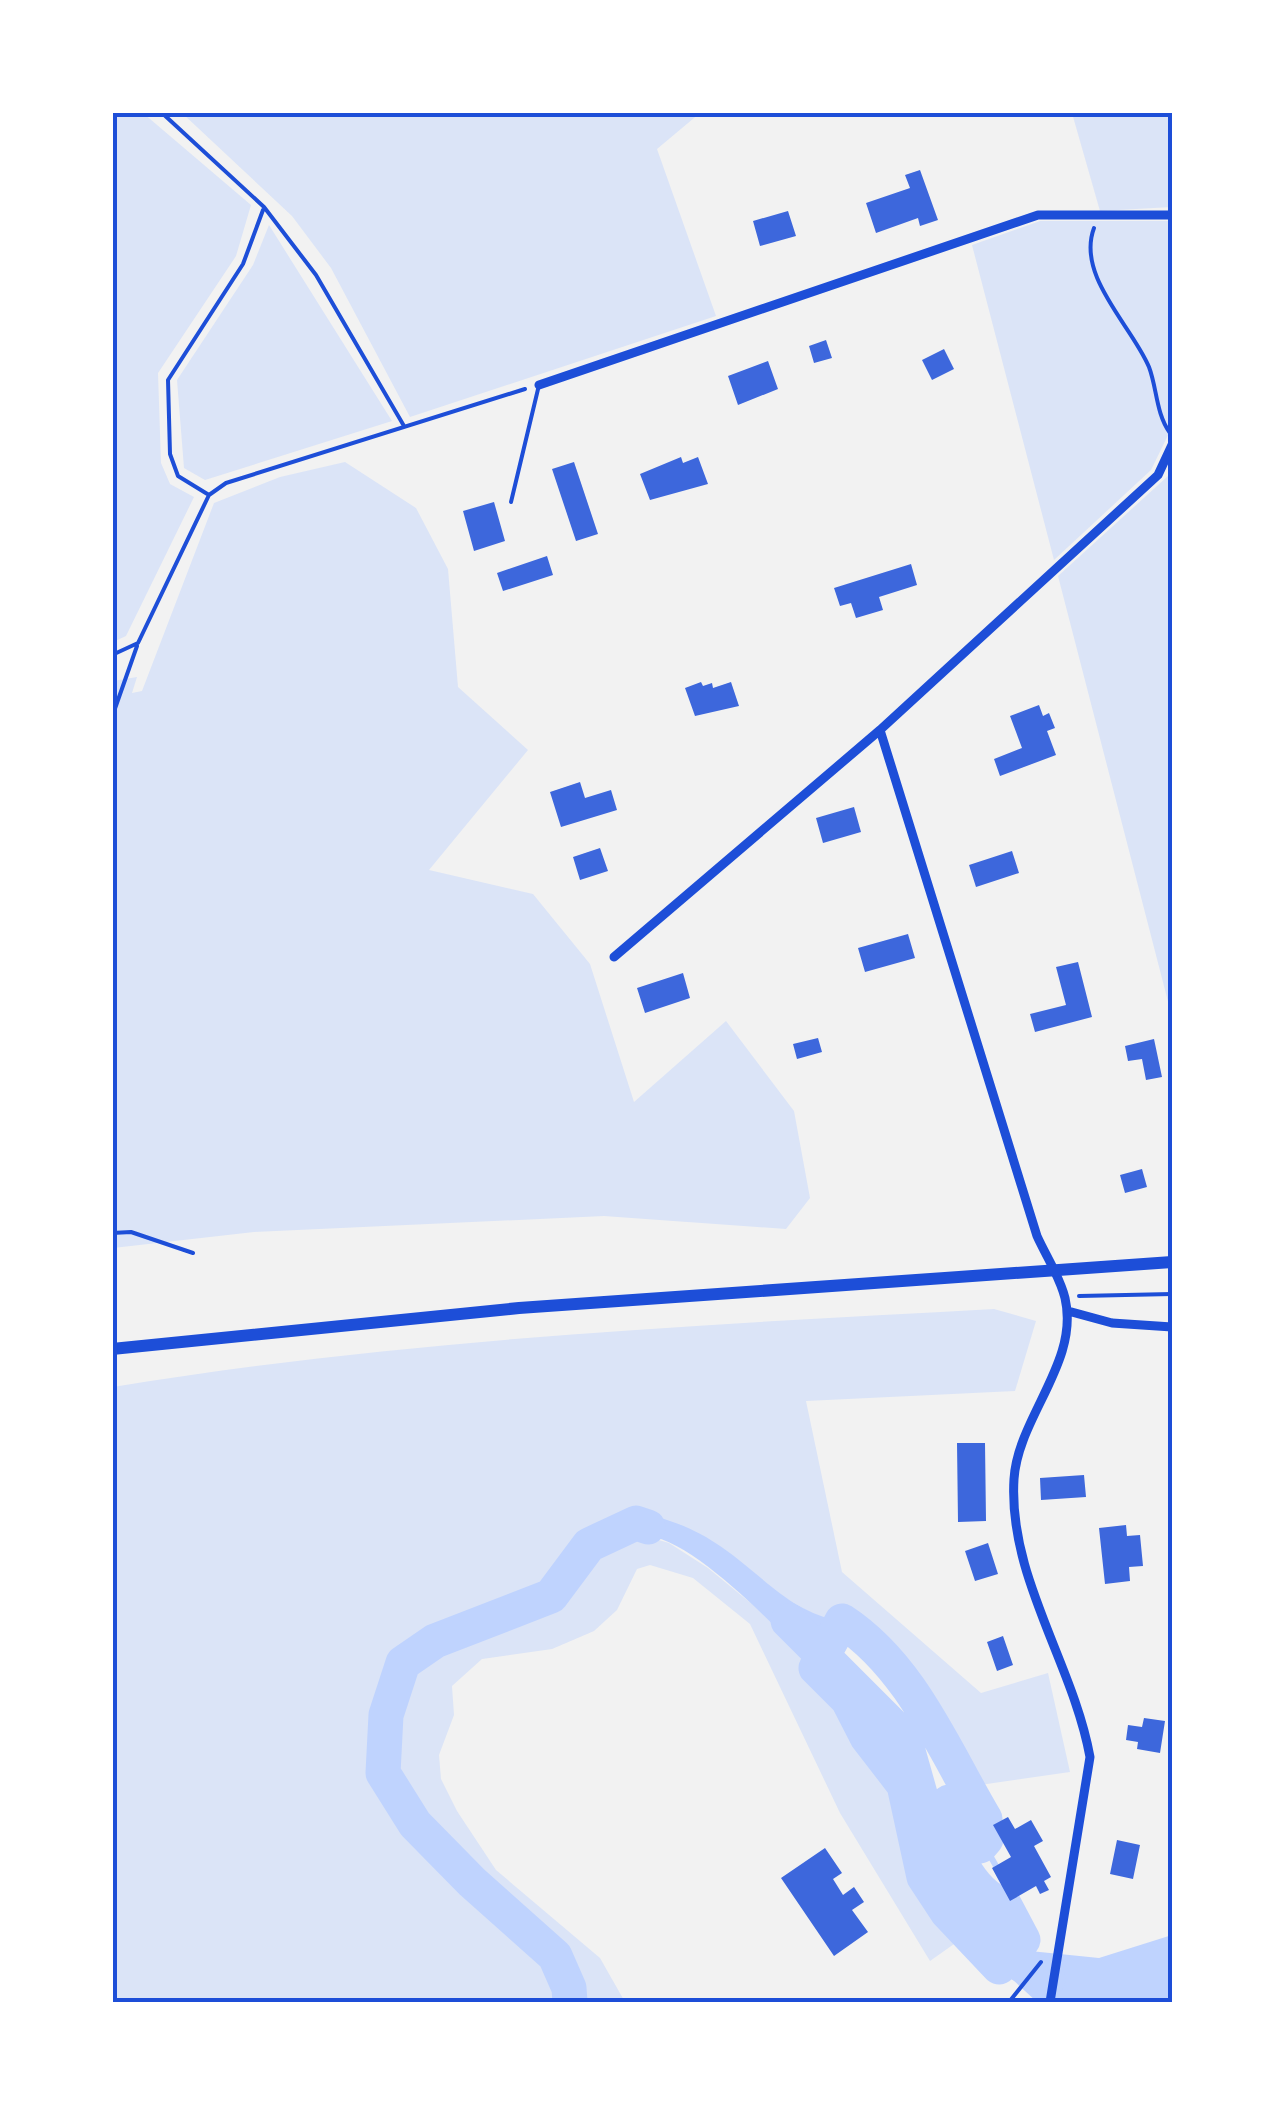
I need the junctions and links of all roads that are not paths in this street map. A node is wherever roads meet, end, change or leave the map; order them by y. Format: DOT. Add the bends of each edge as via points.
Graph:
graph roads {
  1 [pos="1172,215"];
  2 [pos="539,385"];
  3 [pos="1172,445"];
  4 [pos="511,502"];
  5 [pos="880,730"];
  6 [pos="614,957"];
  7 [pos="1172,1262"];
  8 [pos="1054,1271"];
  9 [pos="1068,1311"];
  10 [pos="1172,1327"];
  11 [pos="112,1349"];
  12 [pos="1050,2002"];
  1 -- 2 [label="street" via="1038,215"];
  2 -- 4 [label="lane"];
  3 -- 5 [label="street" via="1158,474"];
  5 -- 6 [label="street"];
  5 -- 8 [label="street" via="1036,1236"];
  7 -- 8 [label="main road"];
  8 -- 9 [label="street"];
  8 -- 11 [label="main road" via="519,1308"];
  9 -- 10 [label="street" via="1112,1323"];
  9 -- 12 [label="street" via="1061,1354 1020,1440 1014,1478 1028,1575 1090,1757"];
}
